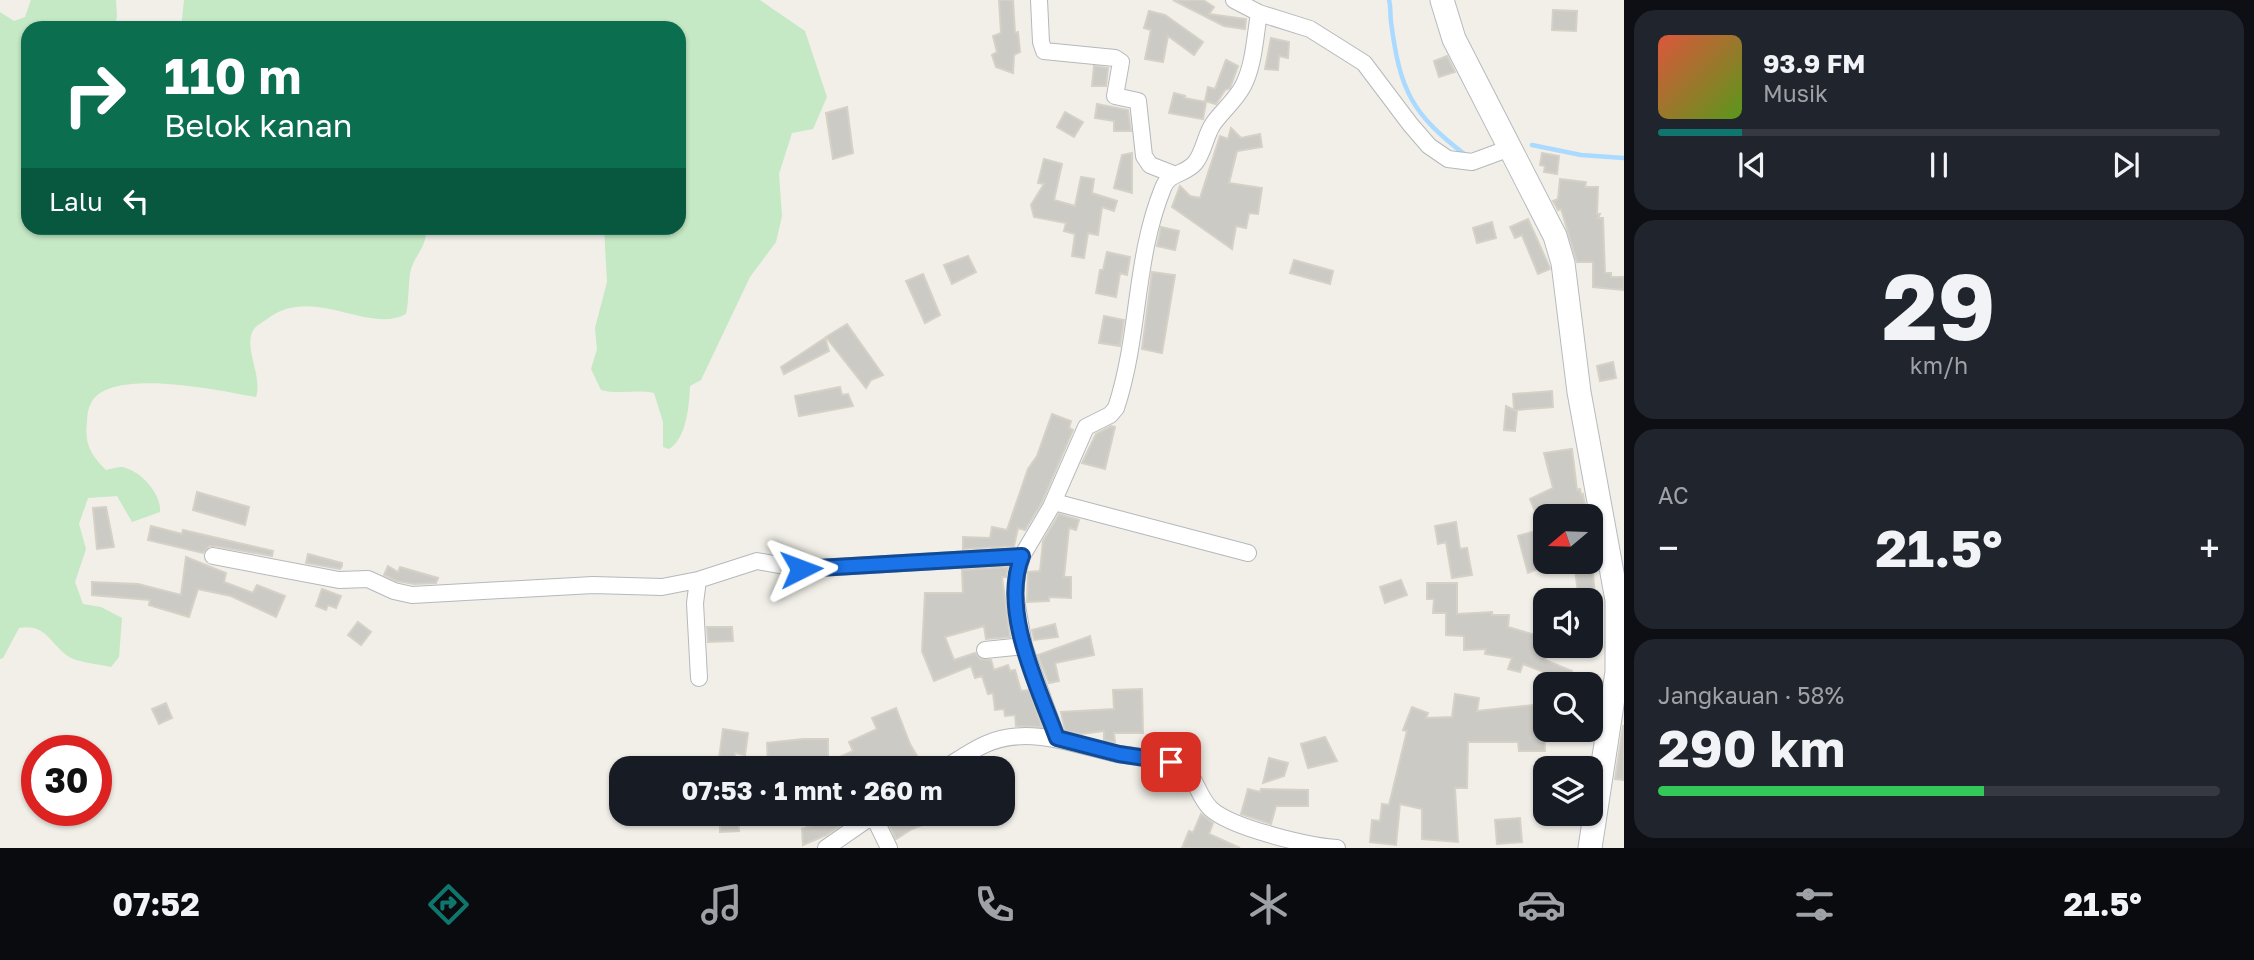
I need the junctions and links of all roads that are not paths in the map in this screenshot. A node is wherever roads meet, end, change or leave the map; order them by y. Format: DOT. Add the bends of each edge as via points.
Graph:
graph roads {
  1 [pos="1039,0"];
  2 [pos="1234,0"];
  3 [pos="1442,0"];
  4 [pos="1259,13"];
  5 [pos="1500,140"];
  6 [pos="1173,174"];
  7 [pos="1054,502"];
  8 [pos="1248,553"];
  9 [pos="212,556"];
  10 [pos="1022,556"];
  11 [pos="698,580"];
  12 [pos="1024,646"];
  13 [pos="985,650"];
  14 [pos="699,678"];
  15 [pos="1057,738"];
  16 [pos="966,756"];
  17 [pos="857,826"];
  18 [pos="879,826"];
  19 [pos="1324,846"];
  20 [pos="826,848"];
  21 [pos="889,848"];
  22 [pos="1337,848"];
  23 [pos="1590,848"];
  1 -- 6 [label="street" via="1044,51 1121,61 1115,96 1138,101 1144,156 1150,165"];
  2 -- 4 [label="street"];
  3 -- 5 [label="street" via="1454,39"];
  4 -- 5 [label="street" via="1310,29 1364,62 1429,146 1448,159 1472,162"];
  4 -- 6 [label="street" via="1242,87 1212,125 1196,162"];
  5 -- 23 [label="street" via="1555,236 1563,262 1579,392 1617,600 1616,672"];
  6 -- 7 [label="street" via="1164,184 1147,233 1135,329 1116,408 1086,427"];
  7 -- 8 [label="street"];
  7 -- 10 [label="street"];
  9 -- 11 [label="street" via="339,579 375,580 412,596 593,585 662,587"];
  10 -- 11 [label="street" via="801,569 757,561"];
  10 -- 12 [label="street" via="1015,594"];
  11 -- 14 [label="street"];
  12 -- 13 [label="street"];
  12 -- 15 [label="street"];
  15 -- 16 [label="street" via="1001,739"];
  15 -- 19 [label="street" via="1171,762 1192,776 1202,799 1224,818"];
  17 -- 20 [label="street"];
  18 -- 21 [label="street"];
  19 -- 22 [label="street"];
}
